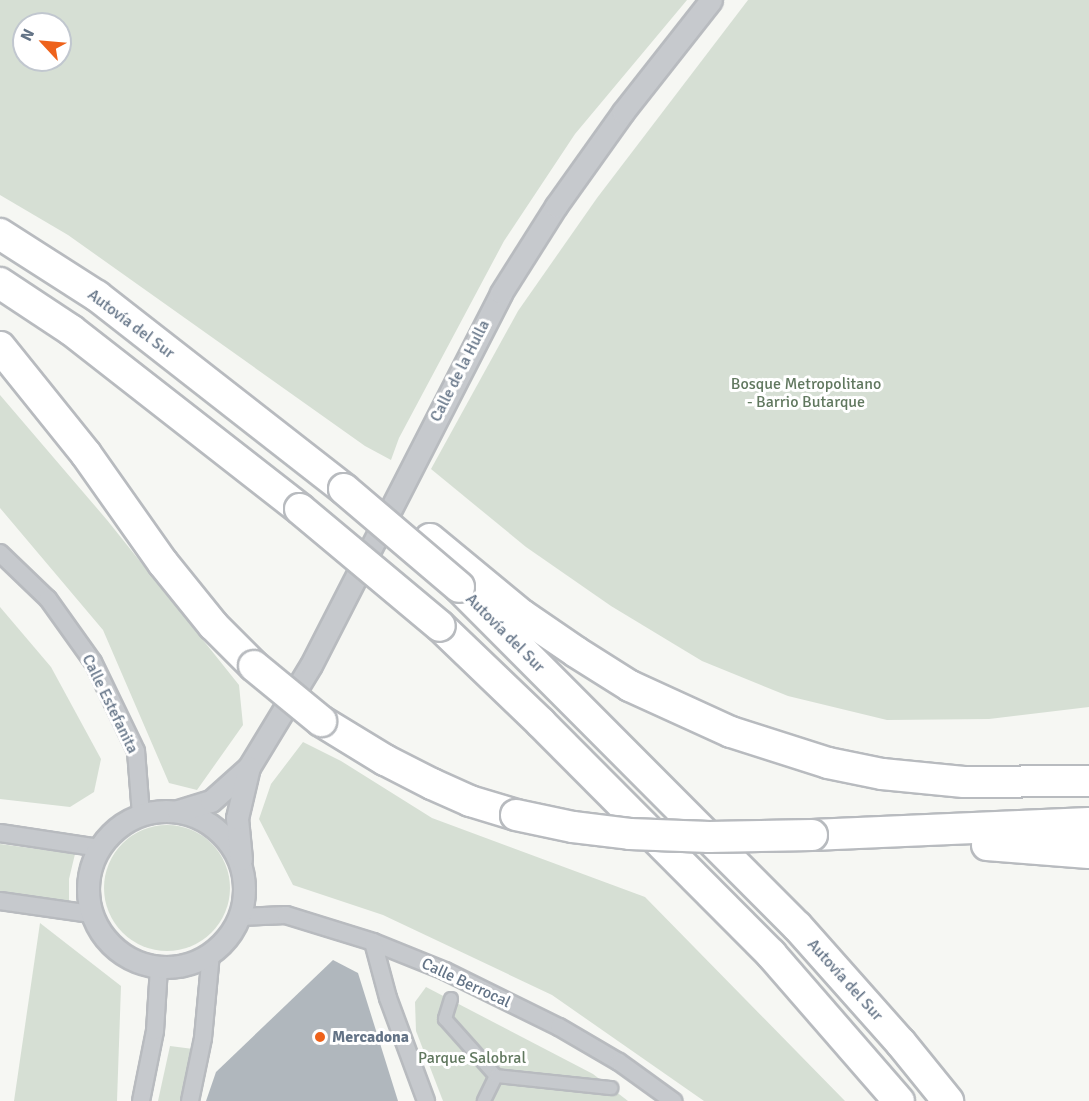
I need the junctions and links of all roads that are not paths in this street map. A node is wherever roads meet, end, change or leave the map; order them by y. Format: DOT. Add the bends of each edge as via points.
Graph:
graph roads {
  1 [pos="711,0"];
  2 [pos="0,234"];
  3 [pos="0,283"];
  4 [pos="0,347"];
  5 [pos="0,553"];
  6 [pos="467,582"];
  7 [pos="249,767"];
  8 [pos="1089,782"];
  9 [pos="178,811"];
  10 [pos="141,815"];
  11 [pos="1089,823"];
  12 [pos="0,833"];
  13 [pos="823,835"];
  14 [pos="99,848"];
  15 [pos="1089,853"];
  16 [pos="242,868"];
  17 [pos="0,901"];
  18 [pos="91,914"];
  19 [pos="240,917"];
  20 [pos="373,942"];
  21 [pos="211,954"];
  22 [pos="159,968"];
  23 [pos="451,999"];
  24 [pos="496,1076"];
  25 [pos="611,1088"];
  26 [pos="141,1101"];
  27 [pos="190,1101"];
  28 [pos="426,1101"];
  29 [pos="484,1101"];
  30 [pos="674,1101"];
  31 [pos="899,1101"];
  32 [pos="948,1101"];
  1 -- 7 [label="street, Calle de la Hulla" via="623,112 556,206 501,293 311,666"];
  2 -- 6 [label="highway, Autovía del Sur, bridge" via="97,296"];
  3 -- 31 [label="highway, bridge" via="71,330 300,508 440,626 771,954"];
  4 -- 13 [label="highway, bridge" via="86,454 213,626 321,721 385,760 471,801 573,827 709,837"];
  5 -- 10 [label="street, Calle Estefanita" via="48,599 93,662 136,751"];
  6 -- 8 [label="highway" via="630,686 730,732 779,749 882,774 964,782"];
  6 -- 32 [label="highway, Autovía del Sur" via="797,926"];
  7 -- 9 [label="street" via="211,801"];
  7 -- 16 [label="street" via="237,818"];
  9 -- 10 [label="street"];
  9 -- 16 [label="street" via="200,818 218,830 233,848"];
  10 -- 14 [label="street" via="117,828"];
  11 -- 13 [label="highway"];
  12 -- 14 [label="street"];
  13 -- 15 [label="highway" via="892,845 1026,846"];
  14 -- 18 [label="street" via="88,880"];
  16 -- 19 [label="street" via="245,893"];
  17 -- 18 [label="street"];
  18 -- 22 [label="street" via="106,941 130,960"];
  19 -- 20 [label="street, Calle Berrocal" via="286,915"];
  19 -- 21 [label="street" via="228,938"];
  20 -- 28 [label="street" via="387,998"];
  20 -- 30 [label="street, Calle Berrocal" via="445,971 559,1026"];
  21 -- 22 [label="street" via="178,968"];
  21 -- 27 [label="street" via="203,1038"];
  22 -- 26 [label="street" via="155,1031"];
  23 -- 24 [label="street" via="445,1019"];
  24 -- 25 [label="street"];
  24 -- 29 [label="street"];
}
